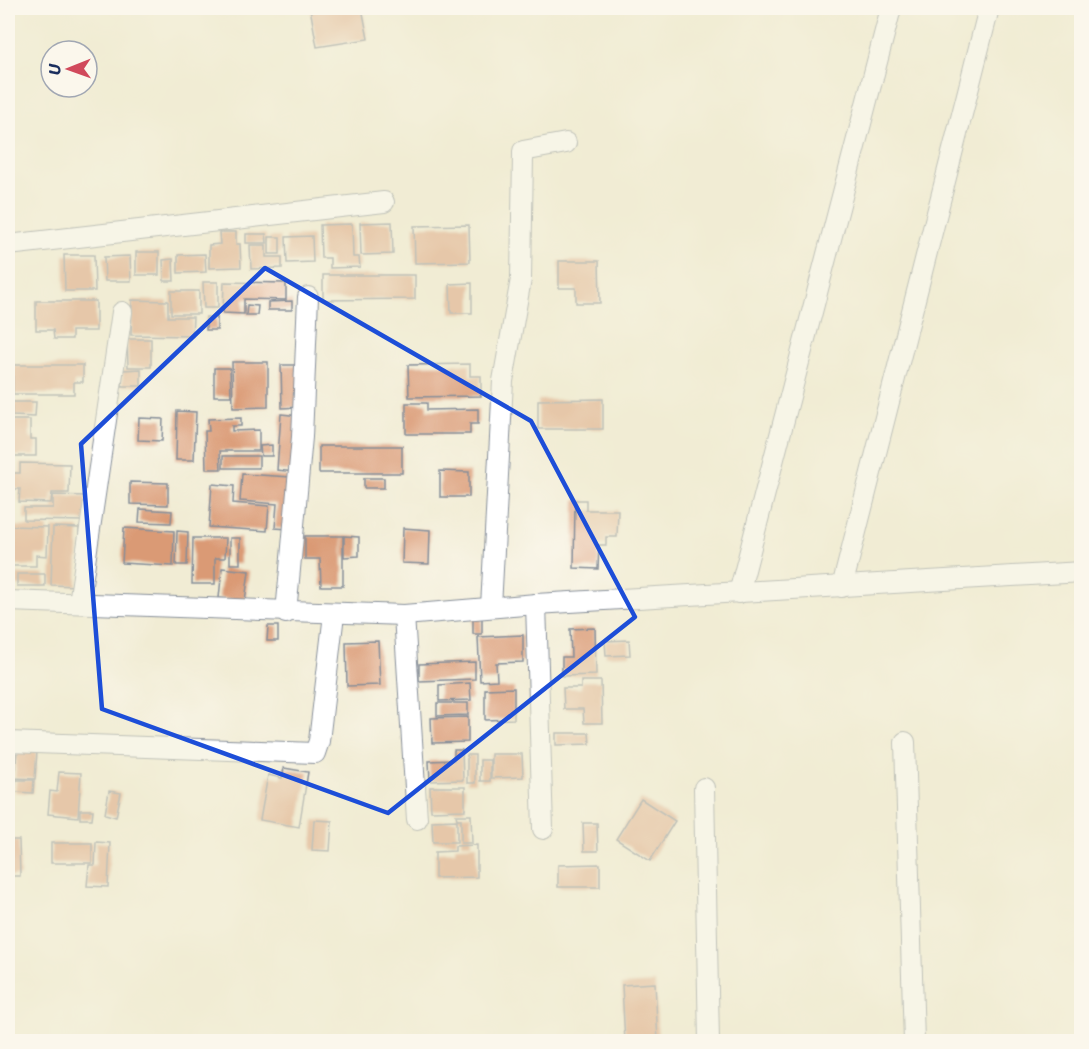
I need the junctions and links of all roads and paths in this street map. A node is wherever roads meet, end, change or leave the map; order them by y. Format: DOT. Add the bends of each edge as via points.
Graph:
graph roads {
  1 [pos="891,8"];
  2 [pos="989,8"];
  3 [pos="566,143"];
  4 [pos="384,202"];
  5 [pos="8,245"];
  6 [pos="308,297"];
  7 [pos="122,312"];
  8 [pos="1082,572"];
  9 [pos="842,587"];
  10 [pos="739,593"];
  11 [pos="8,601"];
  12 [pos="79,603"];
  13 [pos="536,604"];
  14 [pos="491,607"];
  15 [pos="286,613"];
  16 [pos="334,614"];
  17 [pos="404,615"];
  18 [pos="8,742"];
  19 [pos="905,742"];
  20 [pos="704,788"];
  21 [pos="417,819"];
  22 [pos="543,828"];
  23 [pos="709,1041"];
  24 [pos="914,1041"];
  1 -- 10 [label="street"];
  2 -- 9 [label="street"];
  3 -- 14 [label="street" via="523,151 521,279 503,381"];
  4 -- 5 [label="street"];
  6 -- 15 [label="street" via="302,437"];
  7 -- 12 [label="street"];
  8 -- 9 [label="street"];
  9 -- 10 [label="street"];
  10 -- 13 [label="street"];
  11 -- 12 [label="street"];
  12 -- 15 [label="street"];
  13 -- 14 [label="street"];
  13 -- 22 [label="street"];
  14 -- 17 [label="street"];
  15 -- 16 [label="street"];
  16 -- 17 [label="street"];
  16 -- 18 [label="street" via="315,753"];
  17 -- 21 [label="street"];
  19 -- 24 [label="street"];
  20 -- 23 [label="street"];
}
